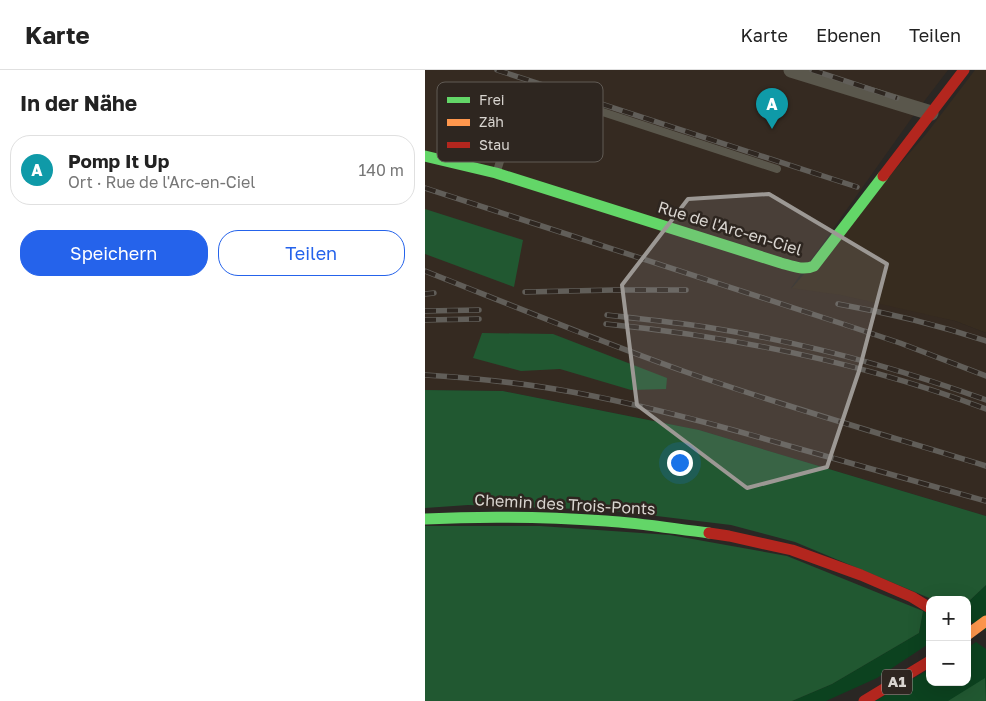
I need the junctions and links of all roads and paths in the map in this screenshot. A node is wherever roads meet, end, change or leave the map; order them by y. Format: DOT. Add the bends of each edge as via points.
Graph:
graph roads {
  1 [pos="791,70"];
  2 [pos="964,70"];
  3 [pos="603,112"];
  4 [pos="931,113"];
  5 [pos="447,162"];
  6 [pos="499,162"];
  7 [pos="777,169"];
  8 [pos="496,173"];
  9 [pos="425,518"];
  10 [pos="926,606"];
  11 [pos="986,621"];
  12 [pos="971,632"];
  13 [pos="971,632"];
  14 [pos="986,641"];
  15 [pos="926,664"];
  16 [pos="864,701"];
  1 -- 4 [label="street"];
  2 -- 4 [label="main road"];
  3 -- 7 [label="lane"];
  4 -- 8 [label="main road, Rue de l'Arc-en-Ciel" via="814,266 808,269"];
  5 -- 8 [label="main road, Rue de l'Arc-en-Ciel"];
  6 -- 8 [label="lane"];
  9 -- 10 [label="main road, Chemin des Trois-Ponts" via="531,517 607,521 729,536 792,550 861,575"];
  11 -- 12 [label="main road"];
  13 -- 14 [label="street"];
  15 -- 16 [label="main road, A1"];
}
